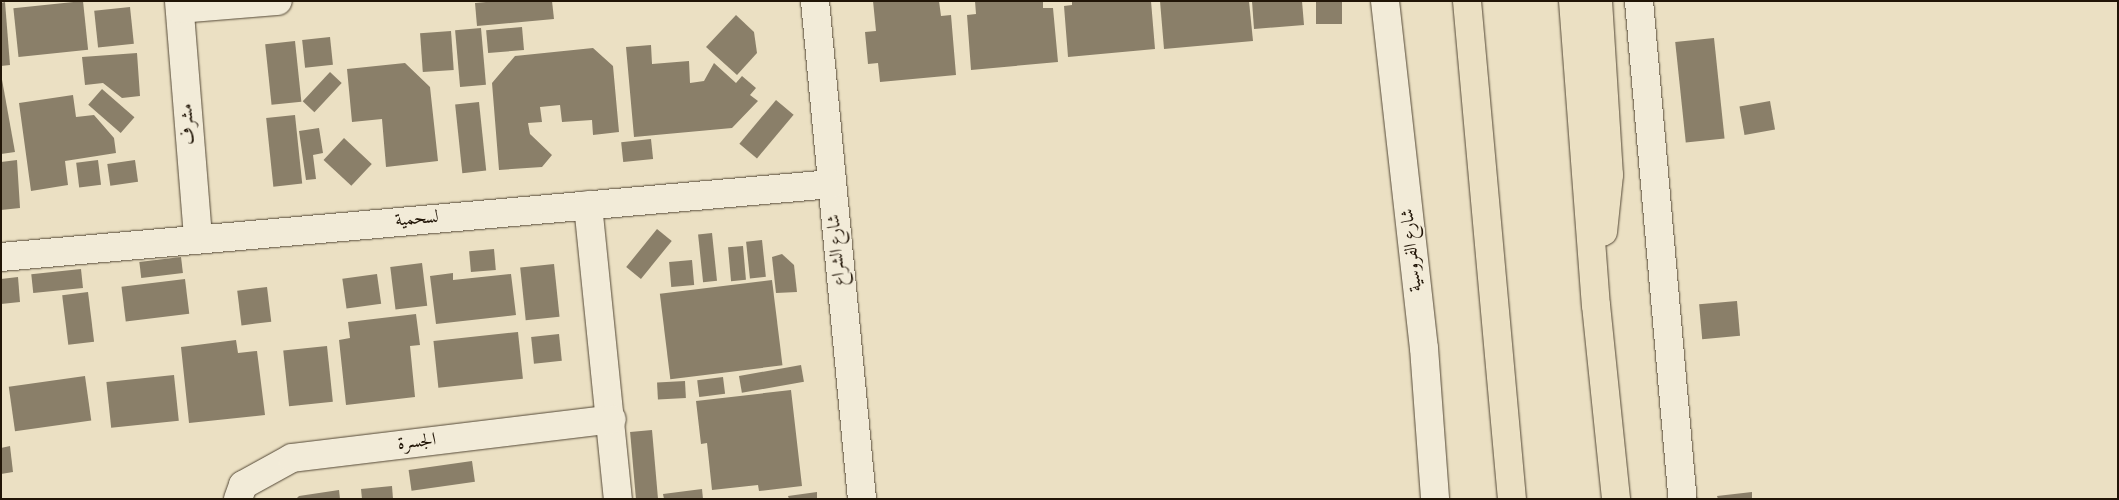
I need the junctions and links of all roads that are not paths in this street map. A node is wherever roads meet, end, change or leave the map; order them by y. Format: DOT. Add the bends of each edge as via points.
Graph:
graph roads {
  1 [pos="278,1"];
  2 [pos="815,1"];
  3 [pos="1385,1"];
  4 [pos="1467,1"];
  5 [pos="1573,1"];
  6 [pos="1598,1"];
  7 [pos="1639,1"];
  8 [pos="180,5"];
  9 [pos="832,184"];
  10 [pos="588,205"];
  11 [pos="198,239"];
  12 [pos="1,256"];
  13 [pos="1596,305"];
  14 [pos="612,419"];
  15 [pos="238,499"];
  16 [pos="618,499"];
  17 [pos="862,499"];
  18 [pos="1435,499"];
  19 [pos="1512,499"];
  20 [pos="1616,499"];
  21 [pos="1682,499"];
  1 -- 8 [label="street, مشرف"];
  2 -- 9 [label="street, شارع الشراع"];
  3 -- 18 [label="street, شارع الفروسية" via="1424,348"];
  4 -- 19 [label="highway"];
  5 -- 13 [label="highway"];
  6 -- 13 [label="highway" via="1609,175"];
  7 -- 21 [label="street"];
  8 -- 11 [label="street, مشرف"];
  9 -- 10 [label="street, لسحمية"];
  9 -- 17 [label="street, شارع الشراع"];
  10 -- 11 [label="street, لسحمية"];
  10 -- 14 [label="street"];
  11 -- 12 [label="street, لسحمية"];
  13 -- 20 [label="highway"];
  14 -- 15 [label="street, الجسرة" via="292,458 243,485"];
  14 -- 16 [label="street"];
}
